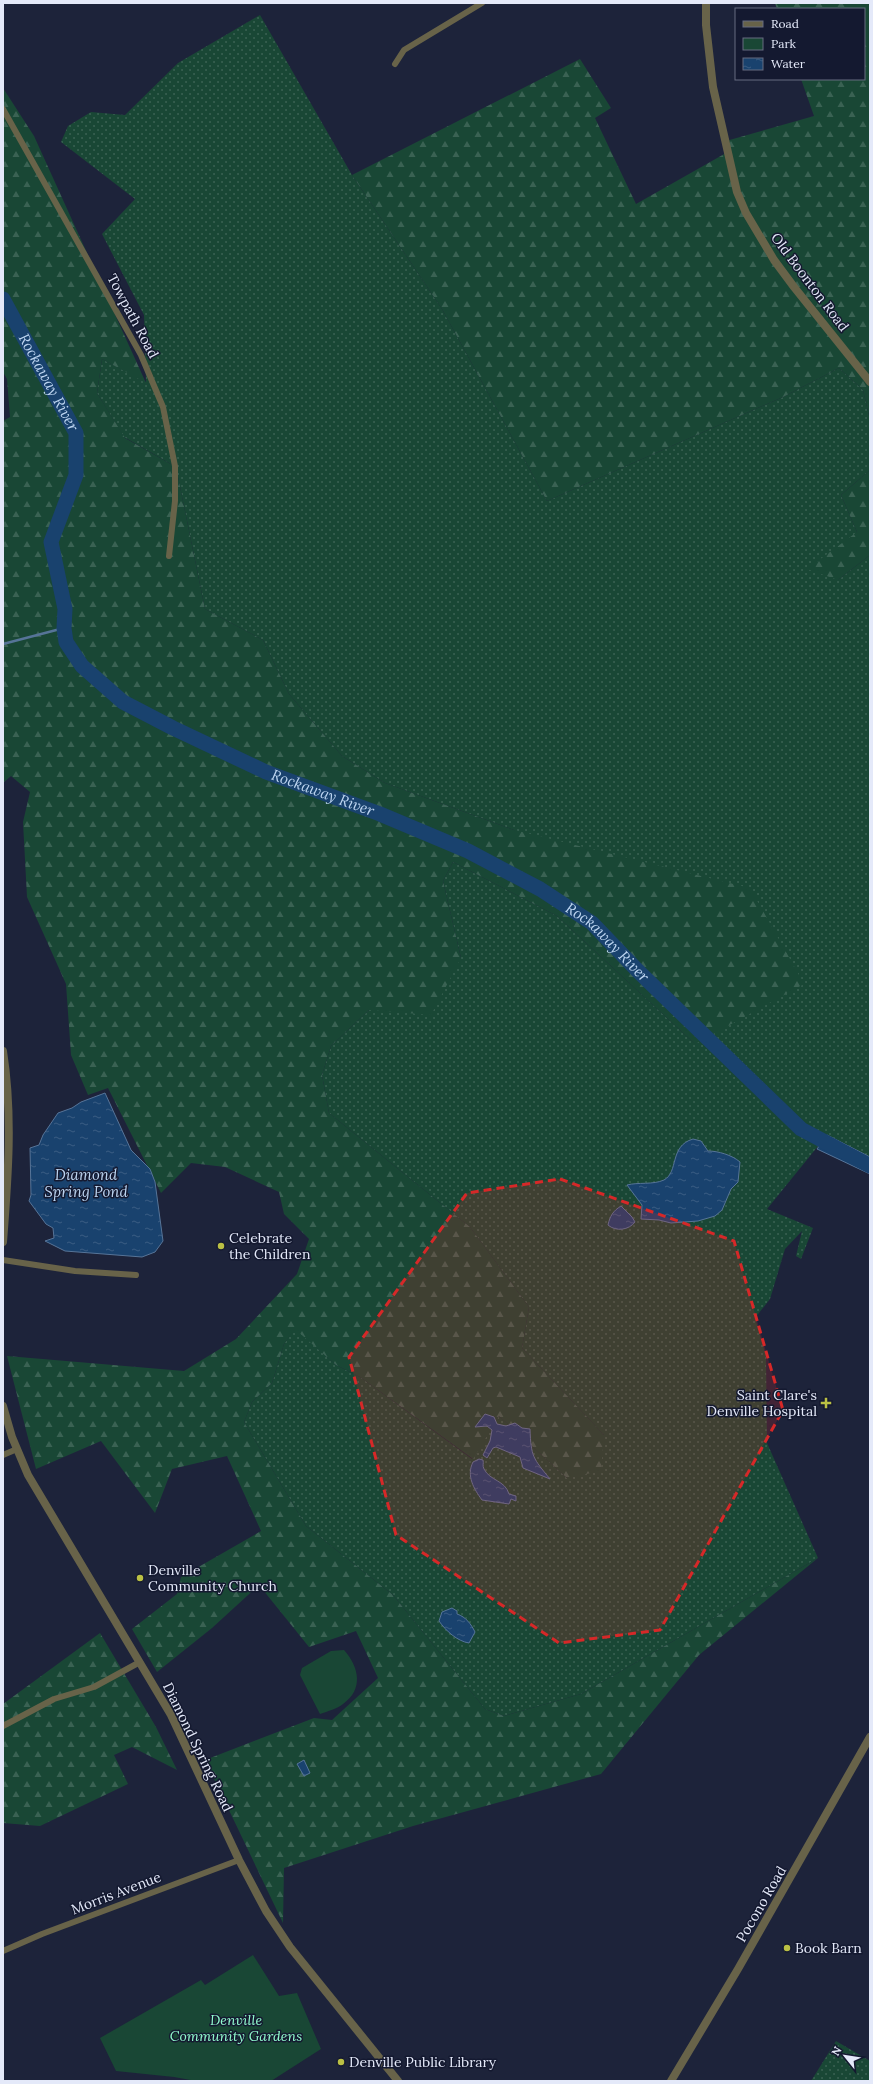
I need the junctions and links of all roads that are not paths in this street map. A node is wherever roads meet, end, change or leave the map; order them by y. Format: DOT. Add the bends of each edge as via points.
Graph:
graph roads {
  1 [pos="482,3"];
  2 [pos="706,3"];
  3 [pos="395,64"];
  4 [pos="3,109"];
  5 [pos="870,382"];
  6 [pos="169,556"];
  7 [pos="3,1051"];
  8 [pos="3,1242"];
  9 [pos="3,1260"];
  10 [pos="136,1275"];
  11 [pos="3,1406"];
  12 [pos="17,1449"];
  13 [pos="3,1456"];
  14 [pos="140,1662"];
  15 [pos="3,1726"];
  16 [pos="870,1737"];
  17 [pos="239,1860"];
  18 [pos="3,1951"];
  19 [pos="398,2081"];
  20 [pos="671,2081"];
  1 -- 3 [label="street" via="404,50"];
  2 -- 5 [label="street, Old Boonton Road" via="713,87 737,192 746,213 774,260"];
  4 -- 6 [label="street, Towpath Road" via="142,355 163,408 175,466 175,501"];
  7 -- 8 [label="street" via="10,1123"];
  9 -- 10 [label="street" via="75,1271"];
  11 -- 12 [label="street, Diamond Spring Road"];
  12 -- 13 [label="street"];
  12 -- 14 [label="street, Diamond Spring Road" via="32,1482"];
  14 -- 15 [label="street" via="94,1687 54,1699"];
  14 -- 17 [label="street, Diamond Spring Road" via="171,1715"];
  16 -- 20 [label="street, Pocono Road" via="724,1994"];
  17 -- 18 [label="street, Morris Avenue"];
  17 -- 19 [label="street, Diamond Spring Road" via="266,1911 290,1947"];
}
